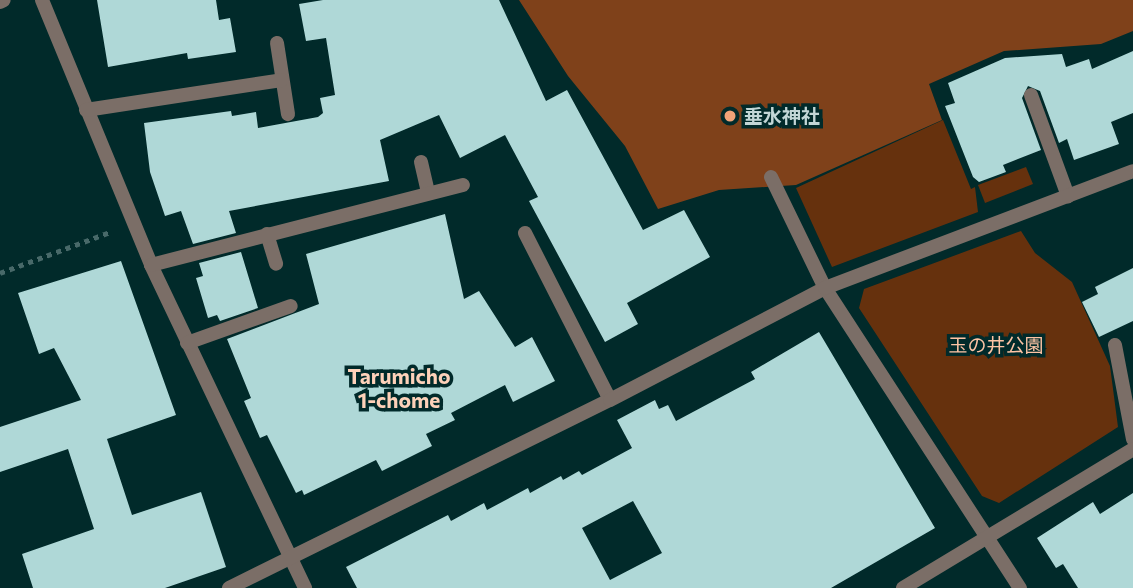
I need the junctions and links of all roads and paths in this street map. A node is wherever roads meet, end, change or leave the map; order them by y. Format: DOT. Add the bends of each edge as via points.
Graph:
graph roads {
  1 [pos="42,0"];
  2 [pos="277,43"];
  3 [pos="282,80"];
  4 [pos="1031,95"];
  5 [pos="86,110"];
  6 [pos="288,114"];
  7 [pos="421,162"];
  8 [pos="1133,171"];
  9 [pos="771,177"];
  10 [pos="463,185"];
  11 [pos="428,193"];
  12 [pos="1068,196"];
  13 [pos="133,223"];
  14 [pos="525,233"];
  15 [pos="267,234"];
  16 [pos="276,264"];
  17 [pos="151,265"];
  18 [pos="0,273"];
  19 [pos="825,288"];
  20 [pos="291,306"];
  21 [pos="187,343"];
  22 [pos="1115,345"];
  23 [pos="610,400"];
  24 [pos="1133,439"];
  25 [pos="1133,449"];
  26 [pos="987,536"];
  27 [pos="289,561"];
  28 [pos="229,588"];
  29 [pos="305,588"];
  30 [pos="903,588"];
  31 [pos="1020,588"];
  1 -- 5 [label="street"];
  2 -- 3 [label="street"];
  3 -- 5 [label="street"];
  3 -- 6 [label="street"];
  4 -- 12 [label="street"];
  5 -- 13 [label="street"];
  7 -- 11 [label="street"];
  8 -- 12 [label="street"];
  9 -- 19 [label="street"];
  10 -- 11 [label="street"];
  11 -- 15 [label="street"];
  12 -- 19 [label="street"];
  13 -- 17 [label="street"];
  13 -- 18 [label="path"];
  14 -- 23 [label="street"];
  15 -- 16 [label="street"];
  15 -- 17 [label="street"];
  17 -- 21 [label="street"];
  19 -- 23 [label="street"];
  19 -- 26 [label="street"];
  20 -- 21 [label="street"];
  21 -- 27 [label="street"];
  22 -- 24 [label="street"];
  23 -- 27 [label="street"];
  25 -- 26 [label="street"];
  26 -- 30 [label="street"];
  26 -- 31 [label="street"];
  27 -- 28 [label="street"];
  27 -- 29 [label="street"];
}
